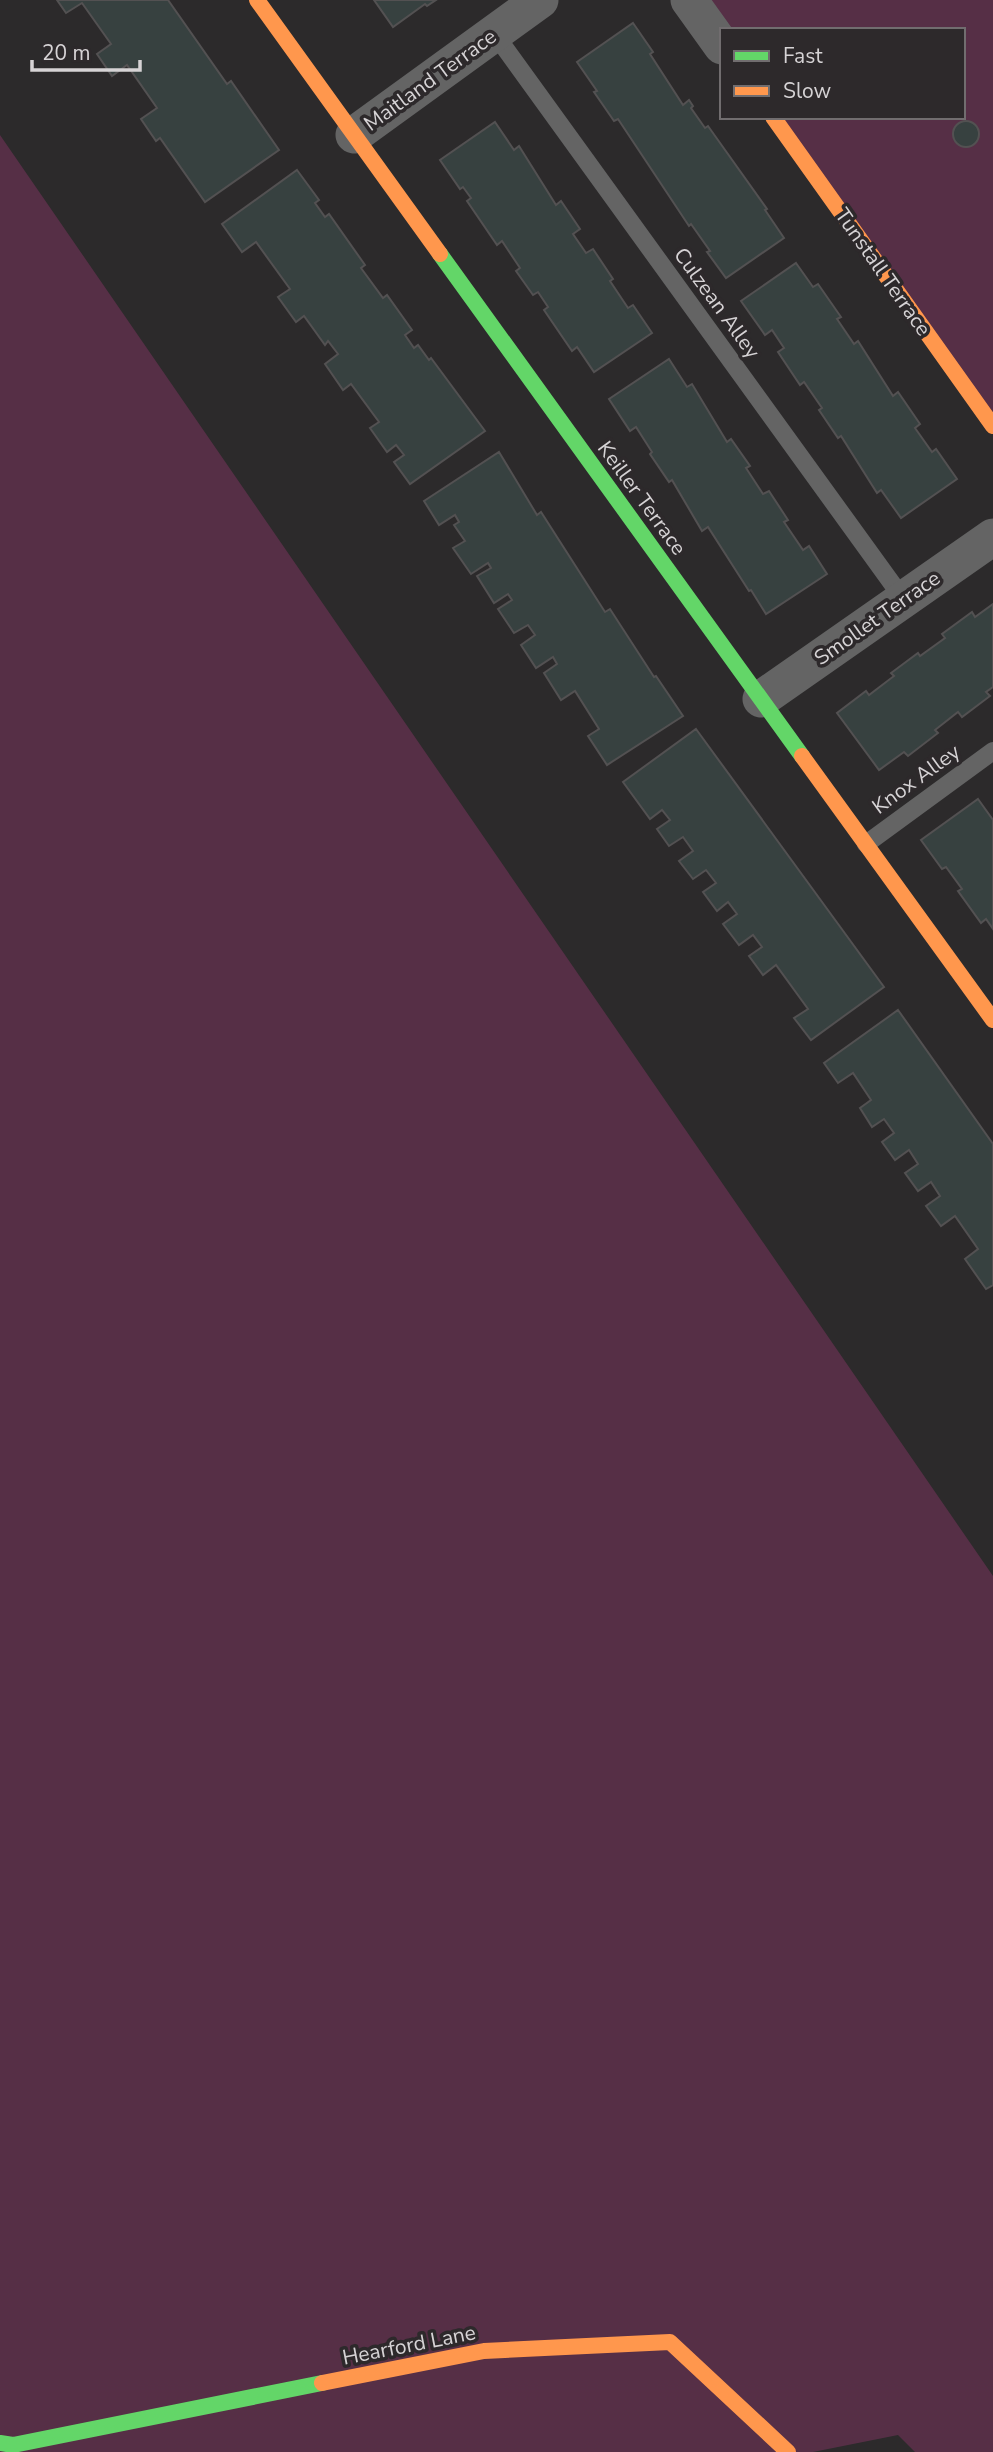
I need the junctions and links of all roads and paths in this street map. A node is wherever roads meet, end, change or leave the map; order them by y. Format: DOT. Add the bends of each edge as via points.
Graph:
graph roads {
  1 [pos="257,0"];
  2 [pos="540,0"];
  3 [pos="689,0"];
  4 [pos="494,33"];
  5 [pos="720,43"];
  6 [pos="774,119"];
  7 [pos="354,135"];
  8 [pos="993,426"];
  9 [pos="993,537"];
  10 [pos="904,600"];
  11 [pos="761,699"];
  12 [pos="993,751"];
  13 [pos="866,844"];
  14 [pos="993,1020"];
  15 [pos="0,2443"];
  16 [pos="789,2452"];
  1 -- 7 [label="street, Keiller Terrace"];
  2 -- 4 [label="street, Maitland Terrace"];
  3 -- 5 [label="street"];
  4 -- 7 [label="street, Maitland Terrace"];
  4 -- 10 [label="lane, Culzean Alley"];
  6 -- 8 [label="street, Tunstall Terrace"];
  7 -- 11 [label="street, Keiller Terrace"];
  9 -- 10 [label="street, Smollet Terrace"];
  10 -- 11 [label="street, Smollet Terrace"];
  11 -- 13 [label="street, Keiller Terrace"];
  12 -- 13 [label="lane, Knox Alley"];
  13 -- 14 [label="street, Keiller Terrace"];
  15 -- 16 [label="street, Hearford Lane" via="13,2445 484,2351 670,2342"];
}
